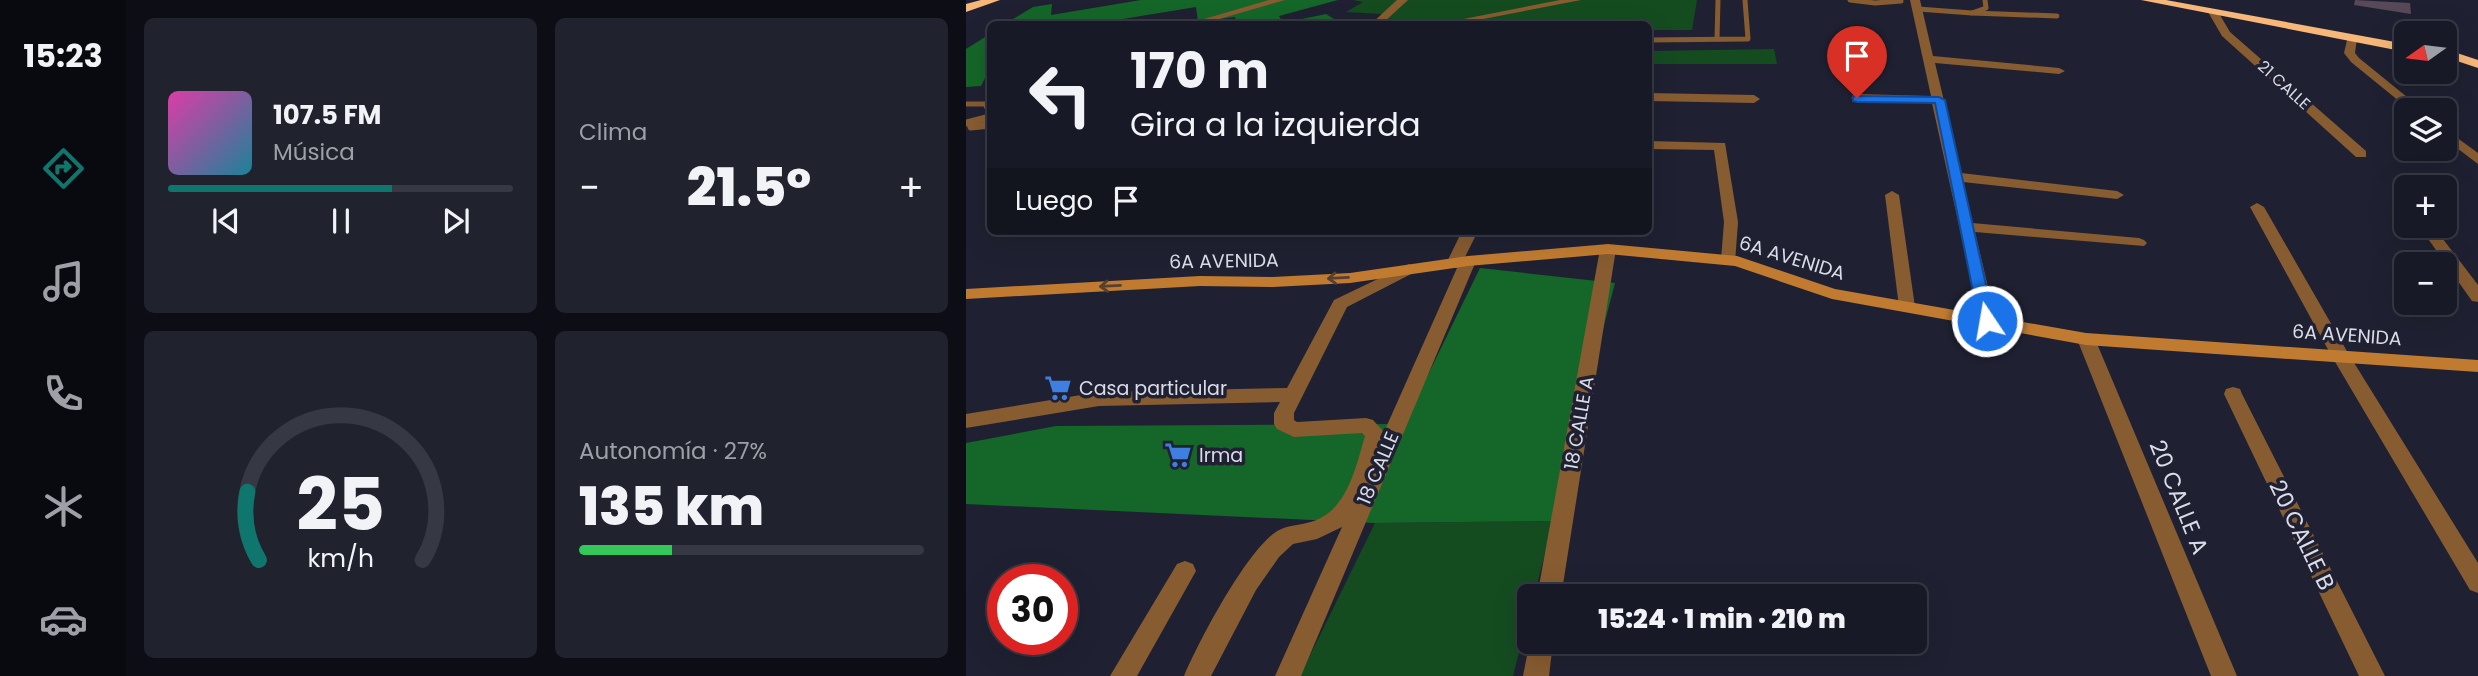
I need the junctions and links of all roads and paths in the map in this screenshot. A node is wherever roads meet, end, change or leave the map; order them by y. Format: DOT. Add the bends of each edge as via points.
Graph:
graph roads {
  1 [pos="994,0"];
  2 [pos="1280,0"];
  3 [pos="1403,0"];
  4 [pos="1576,0"];
  5 [pos="1718,0"];
  6 [pos="1745,0"];
  7 [pos="1850,0"];
  8 [pos="1891,0"];
  9 [pos="1985,0"];
  10 [pos="2147,0"];
  11 [pos="2178,0"];
  12 [pos="2191,0"];
  13 [pos="1913,3"];
  14 [pos="2214,6"];
  15 [pos="966,8"];
  16 [pos="1972,13"];
  17 [pos="2057,16"];
  18 [pos="1203,21"];
  19 [pos="1379,21"];
  20 [pos="1460,21"];
  21 [pos="2368,27"];
  22 [pos="2353,38"];
  23 [pos="1717,39"];
  24 [pos="1652,40"];
  25 [pos="2394,42"];
  26 [pos="2394,42"];
  27 [pos="2394,43"];
  28 [pos="2457,45"];
  29 [pos="2478,51"];
  30 [pos="2457,54"];
  31 [pos="2457,57"];
  32 [pos="2478,57"];
  33 [pos="1931,59"];
  34 [pos="2478,65"];
  35 [pos="2059,71"];
  36 [pos="1652,97"];
  37 [pos="1857,98"];
  38 [pos="2402,98"];
  39 [pos="1754,99"];
  40 [pos="1939,100"];
  41 [pos="966,104"];
  42 [pos="987,109"];
  43 [pos="987,117"];
  44 [pos="987,125"];
  45 [pos="966,126"];
  46 [pos="2457,143"];
  47 [pos="1652,145"];
  48 [pos="2361,154"];
  49 [pos="2478,160"];
  50 [pos="1956,177"];
  51 [pos="1892,195"];
  52 [pos="2117,195"];
  53 [pos="2257,207"];
  54 [pos="1966,227"];
  55 [pos="1468,235"];
  56 [pos="2434,238"];
  57 [pos="2140,243"];
  58 [pos="1608,249"];
  59 [pos="1729,261"];
  60 [pos="1461,262"];
  61 [pos="1409,269"];
  62 [pos="966,294"];
  63 [pos="2478,297"];
  64 [pos="1907,307"];
  65 [pos="1987,321"];
  66 [pos="2086,339"];
  67 [pos="2340,355"];
  68 [pos="2478,366"];
  69 [pos="2233,394"];
  70 [pos="1295,395"];
  71 [pos="966,421"];
  72 [pos="1185,571"];
  73 [pos="2478,583"];
  74 [pos="1551,584"];
  75 [pos="1539,654"];
  76 [pos="1123,676"];
  77 [pos="1197,676"];
  78 [pos="1288,676"];
  79 [pos="1536,676"];
  80 [pos="2224,676"];
  81 [pos="2372,676"];
  1 -- 15 [label="highway"];
  2 -- 18 [label="street"];
  3 -- 19 [label="street"];
  4 -- 20 [label="street"];
  5 -- 23 [label="lane"];
  6 -- 23 [label="lane" via="1748,39"];
  7 -- 13 [label="lane"];
  8 -- 13 [label="lane"];
  9 -- 16 [label="lane" via="1986,8"];
  10 -- 14 [label="highway"];
  11 -- 25 [label="highway"];
  12 -- 26 [label="highway"];
  13 -- 16 [label="lane"];
  13 -- 33 [label="street"];
  14 -- 21 [label="highway"];
  14 -- 22 [label="highway"];
  14 -- 48 [label="street, 21 CALLE" via="2227,34"];
  16 -- 17 [label="lane"];
  22 -- 27 [label="highway"];
  22 -- 38 [label="street" via="2349,52 2355,60"];
  23 -- 24 [label="lane"];
  28 -- 29 [label="highway"];
  30 -- 32 [label="highway"];
  31 -- 34 [label="highway"];
  33 -- 35 [label="street"];
  33 -- 40 [label="street"];
  36 -- 39 [label="street"];
  37 -- 40 [label="street"];
  40 -- 50 [label="street"];
  41 -- 42 [label="lane" via="985,104"];
  43 -- 45 [label="lane"];
  44 -- 45 [label="lane"];
  46 -- 49 [label="street"];
  47 -- 59 [label="street" via="1720,146 1731,222"];
  50 -- 52 [label="street"];
  50 -- 54 [label="street"];
  51 -- 64 [label="street"];
  53 -- 67 [label="street"];
  54 -- 57 [label="street"];
  54 -- 65 [label="street"];
  55 -- 60 [label="street, 18 CALLE"];
  56 -- 63 [label="street"];
  58 -- 59 [label="street, 6A AVENIDA"];
  58 -- 60 [label="street, 6A AVENIDA"];
  58 -- 74 [label="street, 18 CALLE A"];
  59 -- 64 [label="street, 6A AVENIDA" via="1832,294"];
  60 -- 61 [label="street, 6A AVENIDA"];
  60 -- 78 [label="street, 18 CALLE"];
  61 -- 62 [label="street, 6A AVENIDA, one-way" via="1350,278"];
  61 -- 70 [label="street" via="1340,304"];
  64 -- 65 [label="street, 6A AVENIDA"];
  65 -- 66 [label="street, 6A AVENIDA"];
  66 -- 67 [label="street, 6A AVENIDA"];
  66 -- 80 [label="street, 20 CALLE A"];
  67 -- 68 [label="street, 6A AVENIDA"];
  67 -- 73 [label="street"];
  69 -- 81 [label="street, 20 CALLE B"];
  70 -- 71 [label="street" via="1099,399"];
  70 -- 77 [label="street" via="1284,413 1284,424 1294,430 1366,425 1375,434 1362,483 1349,508 1322,528 1283,538 1263,560"];
  72 -- 76 [label="street"];
  75 -- 79 [label="street"];
}
